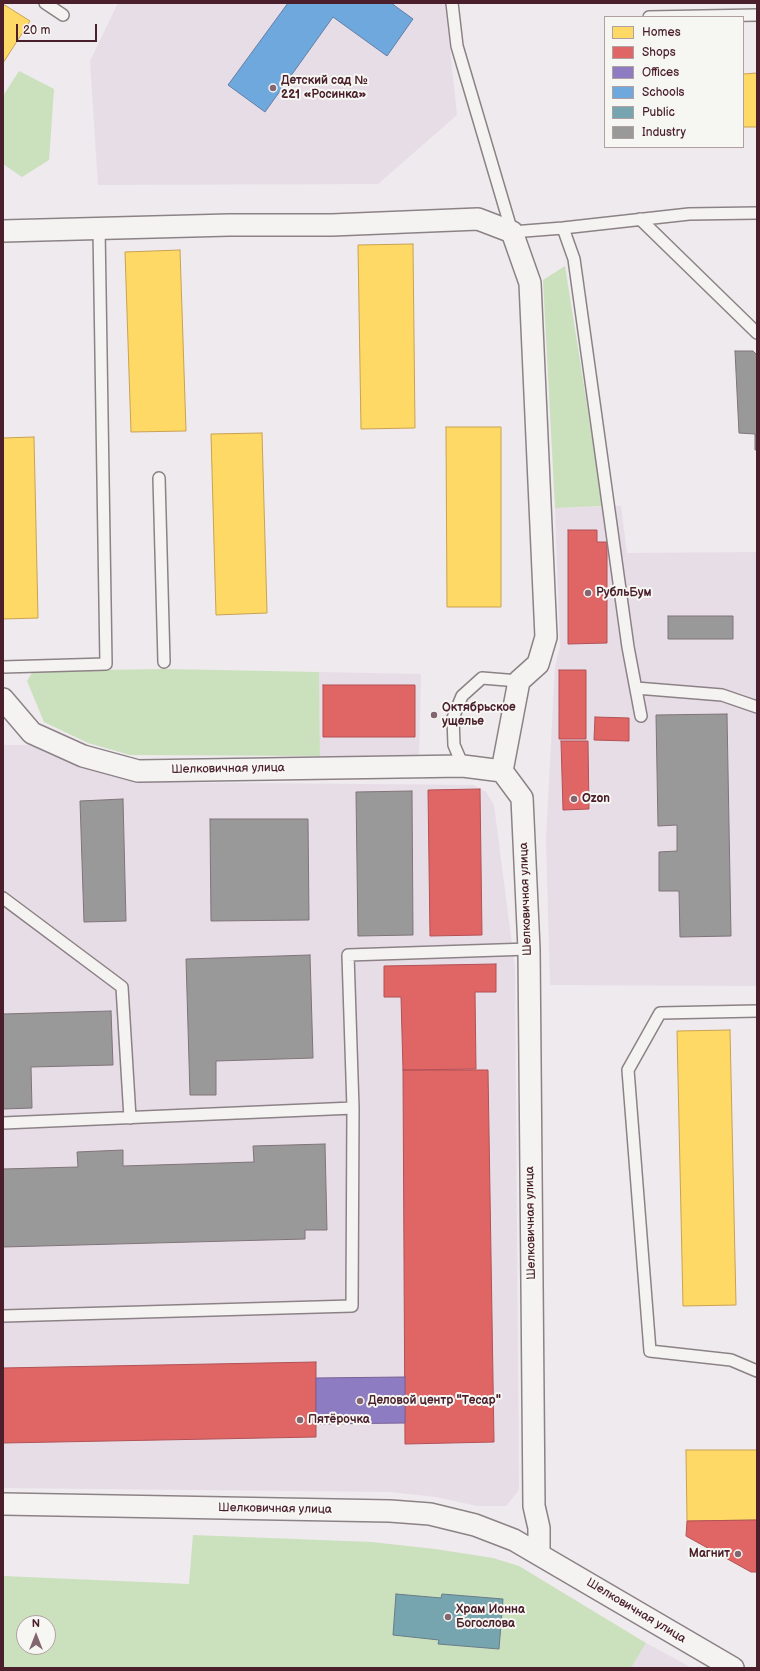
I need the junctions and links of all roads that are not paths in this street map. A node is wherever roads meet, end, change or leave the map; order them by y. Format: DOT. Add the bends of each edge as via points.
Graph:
graph roads {
  1 [pos="45,3"];
  2 [pos="452,3"];
  3 [pos="63,15"];
  4 [pos="757,15"];
  5 [pos="703,16"];
  6 [pos="757,213"];
  7 [pos="640,220"];
  8 [pos="563,228"];
  9 [pos="99,229"];
  10 [pos="3,231"];
  11 [pos="512,232"];
  12 [pos="757,333"];
  13 [pos="159,478"];
  14 [pos="164,662"];
  15 [pos="3,667"];
  16 [pos="519,682"];
  17 [pos="636,688"];
  18 [pos="3,699"];
  19 [pos="757,707"];
  20 [pos="641,716"];
  21 [pos="464,766"];
  22 [pos="502,771"];
  23 [pos="3,898"];
  24 [pos="529,949"];
  25 [pos="757,1011"];
  26 [pos="353,1108"];
  27 [pos="130,1118"];
  28 [pos="3,1123"];
  29 [pos="3,1316"];
  30 [pos="757,1371"];
  31 [pos="3,1504"];
  32 [pos="539,1554"];
  33 [pos="732,1668"];
  1 -- 3 [label="lane"];
  2 -- 11 [label="lane" via="457,46"];
  4 -- 5 [label="lane"];
  6 -- 7 [label="lane" via="689,214"];
  7 -- 8 [label="lane"];
  7 -- 12 [label="lane"];
  8 -- 11 [label="lane"];
  8 -- 17 [label="lane" via="574,259 628,647"];
  9 -- 10 [label="street"];
  9 -- 11 [label="street" via="332,225 478,219"];
  9 -- 15 [label="lane" via="106,664"];
  11 -- 16 [label="street" via="530,283 546,637 538,664"];
  13 -- 14 [label="lane"];
  16 -- 21 [label="lane" via="482,678 462,696 453,718 454,745"];
  16 -- 22 [label="street"];
  17 -- 19 [label="lane" via="722,695"];
  17 -- 20 [label="lane"];
  18 -- 21 [label="street, Шелковичная улица" via="32,733 83,756 138,771"];
  21 -- 22 [label="street, Шелковичная улица"];
  22 -- 24 [label="street, Шелковичная улица" via="522,798"];
  23 -- 27 [label="lane" via="122,987"];
  24 -- 26 [label="lane" via="348,955"];
  24 -- 32 [label="street, Шелковичная улица" via="534,1506 539,1528"];
  25 -- 30 [label="lane" via="660,1014 628,1070 650,1351 731,1360"];
  26 -- 27 [label="lane"];
  26 -- 29 [label="lane" via="352,1306"];
  27 -- 28 [label="lane"];
  31 -- 32 [label="street, Шелковичная улица" via="390,1511 430,1514 475,1525 514,1540"];
  32 -- 33 [label="street, Шелковичная улица"];
}
